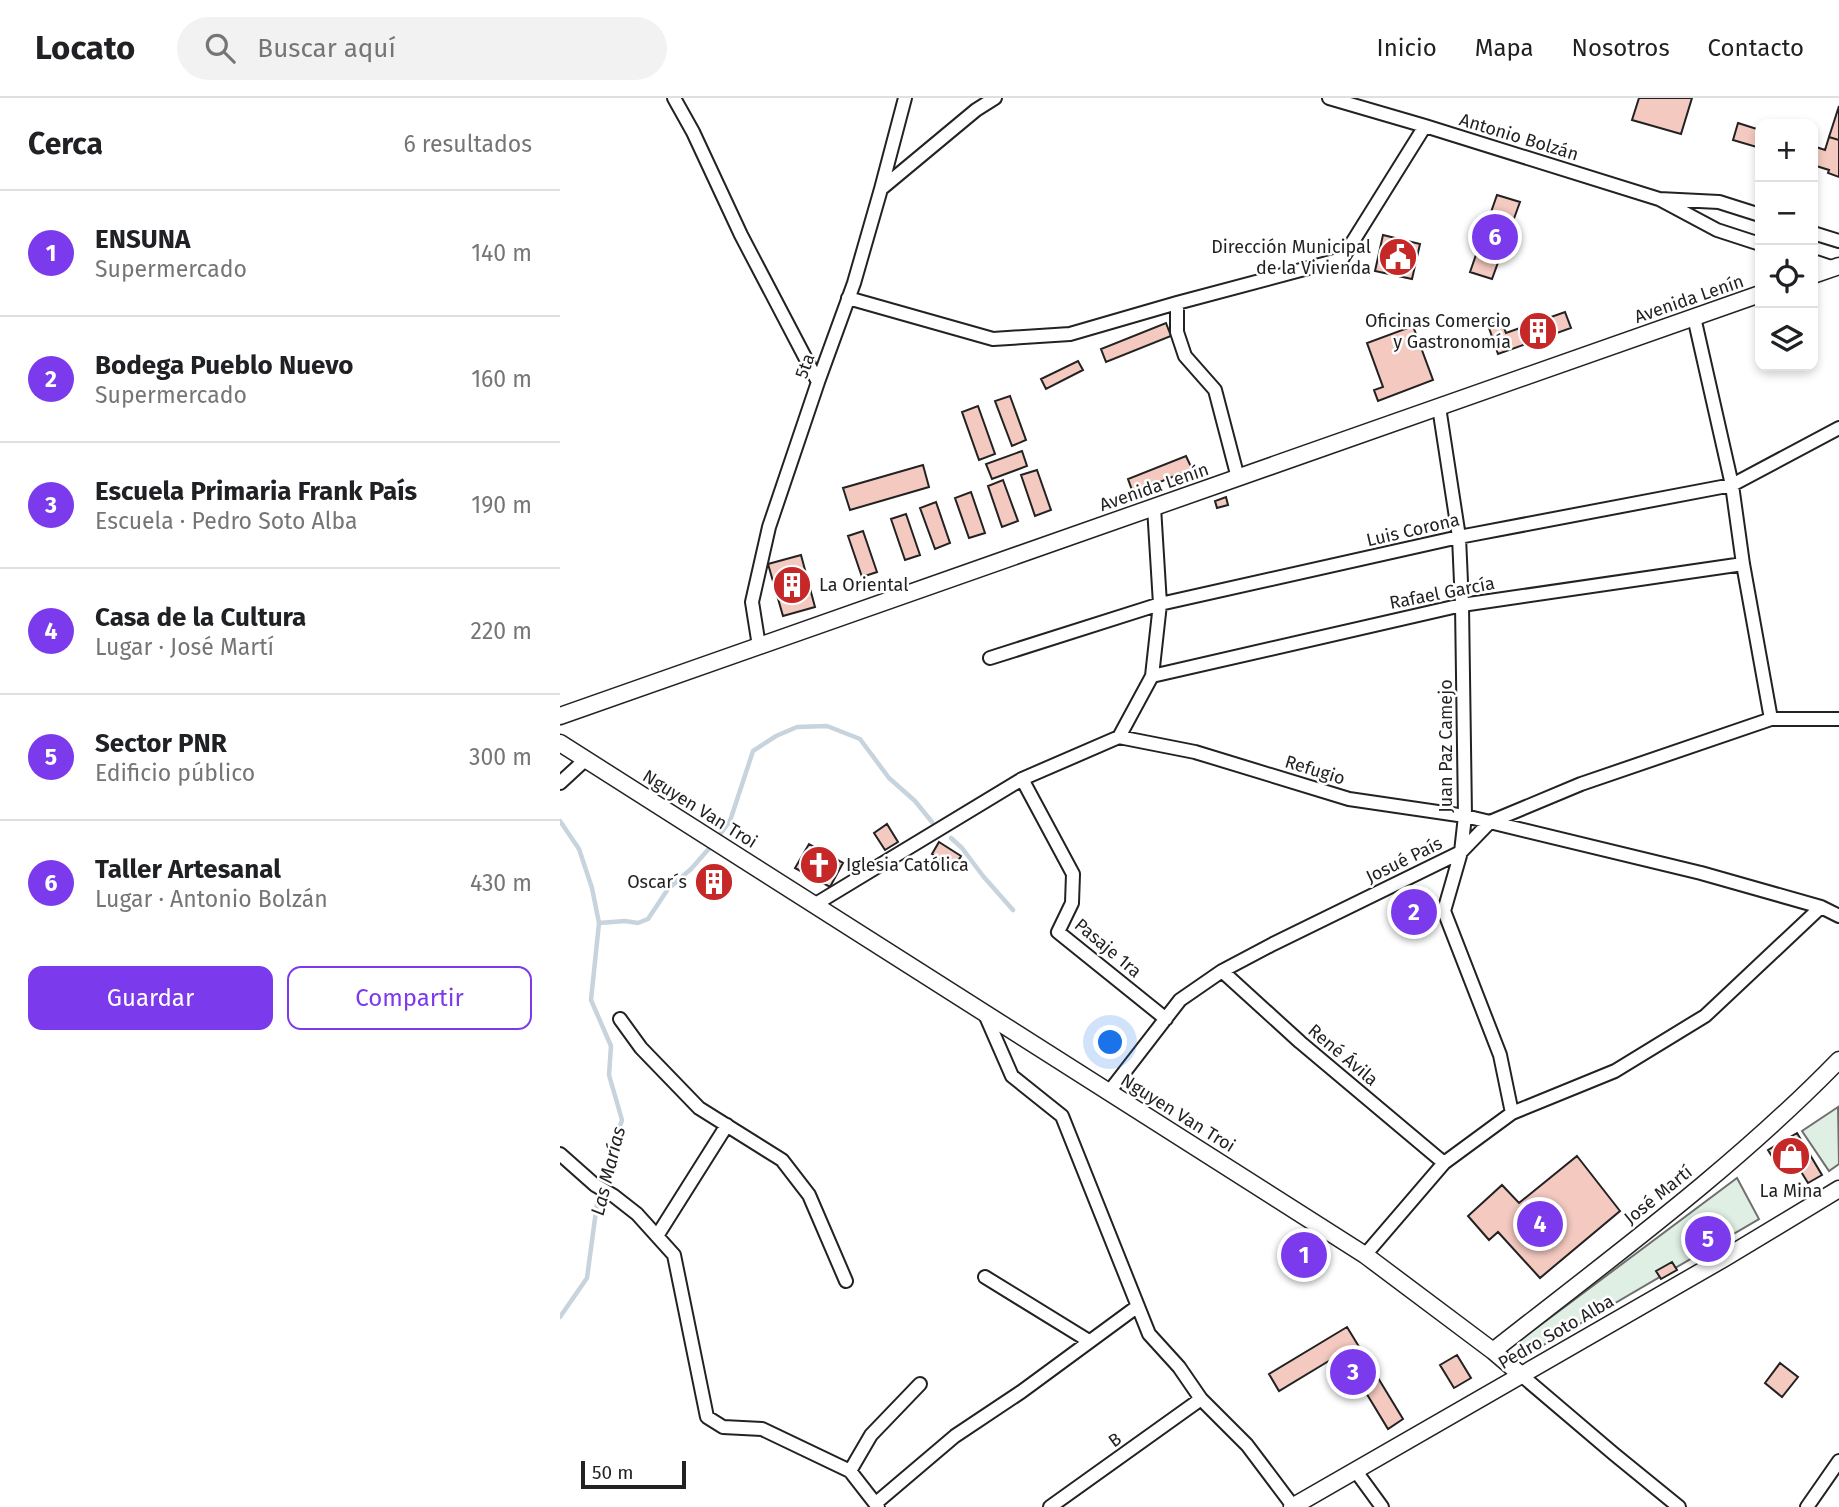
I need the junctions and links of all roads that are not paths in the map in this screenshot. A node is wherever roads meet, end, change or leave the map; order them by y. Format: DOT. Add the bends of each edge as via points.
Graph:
graph roads {
  1 [pos="674,98"];
  2 [pos="905,98"];
  3 [pos="995,98"];
  4 [pos="1329,98"];
  5 [pos="1425,126"];
  6 [pos="881,189"];
  7 [pos="1659,199"];
  8 [pos="1755,213"];
  9 [pos="1818,235"];
  10 [pos="1839,241"];
  11 [pos="1755,242"];
  12 [pos="1818,262"];
  13 [pos="1837,268"];
  14 [pos="1818,274"];
  15 [pos="1755,296"];
  16 [pos="848,298"];
  17 [pos="1177,303"];
  18 [pos="1694,317"];
  19 [pos="818,382"];
  20 [pos="1438,407"];
  21 [pos="1839,428"];
  22 [pos="1238,478"];
  23 [pos="1732,485"];
  24 [pos="1154,508"];
  25 [pos="1459,537"];
  26 [pos="1743,564"];
  27 [pos="1160,604"];
  28 [pos="1462,605"];
  29 [pos="759,646"];
  30 [pos="990,658"];
  31 [pos="1152,676"];
  32 [pos="560,716"];
  33 [pos="1771,719"];
  34 [pos="1839,719"];
  35 [pos="1119,737"];
  36 [pos="560,743"];
  37 [pos="586,759"];
  38 [pos="1022,779"];
  39 [pos="560,783"];
  40 [pos="1465,816"];
  41 [pos="1490,822"];
  42 [pos="1461,852"];
  43 [pos="814,905"];
  44 [pos="1821,907"];
  45 [pos="1839,916"];
  46 [pos="1222,971"];
  47 [pos="984,1012"];
  48 [pos="620,1019"];
  49 [pos="1166,1019"];
  50 [pos="1839,1060"];
  51 [pos="1109,1092"];
  52 [pos="1512,1113"];
  53 [pos="727,1125"];
  54 [pos="560,1154"];
  55 [pos="1444,1163"];
  56 [pos="1839,1189"];
  57 [pos="657,1236"];
  58 [pos="1366,1255"];
  59 [pos="985,1278"];
  60 [pos="846,1281"];
  61 [pos="1138,1306"];
  62 [pos="1089,1341"];
  63 [pos="1493,1351"];
  64 [pos="1521,1374"];
  65 [pos="920,1384"];
  66 [pos="1200,1399"];
  67 [pos="1839,1461"];
  68 [pos="1355,1470"];
  69 [pos="850,1471"];
  70 [pos="877,1505"];
  71 [pos="1293,1506"];
  72 [pos="1050,1507"];
  73 [pos="1382,1507"];
  74 [pos="1679,1507"];
  75 [pos="1807,1507"];
  1 -- 19 [label="street"];
  2 -- 6 [label="street, 5ta"];
  3 -- 6 [label="street"];
  4 -- 5 [label="street, Antonio Bolzán"];
  5 -- 7 [label="street, Antonio Bolzán"];
  5 -- 17 [label="street" via="1342,259"];
  6 -- 16 [label="street, 5ta"];
  7 -- 8 [label="street, Antonio Bolzán" via="1719,202"];
  7 -- 11 [label="street, Antonio Bolzán" via="1717,230"];
  9 -- 10 [label="street"];
  12 -- 13 [label="street"];
  13 -- 14 [label="street"];
  15 -- 18 [label="street, Avenida Lenín"];
  16 -- 17 [label="street" via="993,339 1070,334"];
  16 -- 19 [label="street, 5ta"];
  17 -- 22 [label="street" via="1177,332 1185,356 1215,390"];
  18 -- 20 [label="street, Avenida Lenín"];
  18 -- 23 [label="street"];
  19 -- 29 [label="street, 5ta" via="769,527 752,602"];
  20 -- 22 [label="street, Avenida Lenín"];
  20 -- 25 [label="street, Juan Paz Camejo"];
  21 -- 23 [label="street, Luis Corona"];
  22 -- 24 [label="street, Avenida Lenín"];
  23 -- 25 [label="street, Luis Corona"];
  23 -- 26 [label="street"];
  24 -- 27 [label="street"];
  24 -- 29 [label="street, Avenida Lenín"];
  25 -- 27 [label="street, Luis Corona"];
  25 -- 28 [label="street, Juan Paz Camejo"];
  26 -- 28 [label="street, Rafael García"];
  26 -- 33 [label="street"];
  27 -- 30 [label="street, Luis Corona"];
  27 -- 31 [label="street"];
  28 -- 31 [label="street, Rafael García"];
  28 -- 40 [label="street, Juan Paz Camejo"];
  29 -- 32 [label="street, Avenida Lenín"];
  31 -- 35 [label="street"];
  33 -- 34 [label="street, Josué País"];
  33 -- 41 [label="street, Josué País" via="1581,784"];
  35 -- 38 [label="street"];
  35 -- 40 [label="street, Refugio" via="1195,752 1349,799"];
  36 -- 37 [label="street, Nguyen Van Troi"];
  37 -- 39 [label="street"];
  37 -- 43 [label="street, Nguyen Van Troi"];
  38 -- 43 [label="street"];
  38 -- 49 [label="street, Pasaje 1ra" via="1073,873 1072,903 1058,932"];
  40 -- 41 [label="street, Refugio"];
  40 -- 42 [label="street, Juan Paz Camejo"];
  41 -- 42 [label="street, Josué País"];
  41 -- 44 [label="street, Refugio"];
  42 -- 46 [label="street, Josué País"];
  42 -- 52 [label="street, Juan Paz Camejo" via="1444,911 1500,1055"];
  43 -- 47 [label="street, Nguyen Van Troi"];
  44 -- 45 [label="street, Refugio"];
  44 -- 52 [label="street" via="1705,1016 1615,1070"];
  46 -- 49 [label="street, Josué País" via="1180,1000"];
  46 -- 55 [label="street, René Ávila"];
  47 -- 51 [label="street, Nguyen Van Troi"];
  47 -- 61 [label="street" via="1012,1076 1062,1116"];
  48 -- 53 [label="street" via="699,1108"];
  49 -- 51 [label="street, Josué País"];
  50 -- 63 [label="street, José Martí" via="1694,1192"];
  51 -- 58 [label="street, Nguyen Van Troi"];
  52 -- 55 [label="street"];
  53 -- 57 [label="street"];
  53 -- 60 [label="street" via="782,1160 809,1195"];
  54 -- 57 [label="street" via="637,1214"];
  55 -- 58 [label="street"];
  56 -- 64 [label="street, Pedro Soto Alba"];
  57 -- 69 [label="street" via="674,1255 707,1416 723,1427 762,1429"];
  58 -- 63 [label="street, Nguyen Van Troi"];
  59 -- 62 [label="street"];
  61 -- 62 [label="street"];
  61 -- 66 [label="street" via="1149,1334"];
  62 -- 70 [label="street" via="955,1436"];
  63 -- 64 [label="street, Nguyen Van Troi"];
  64 -- 68 [label="street, Pedro Soto Alba"];
  64 -- 74 [label="street, Nguyen Van Troi"];
  65 -- 69 [label="street" via="871,1435"];
  66 -- 71 [label="street" via="1247,1445"];
  66 -- 72 [label="street, B"];
  67 -- 75 [label="street"];
  68 -- 71 [label="street, Pedro Soto Alba"];
  68 -- 73 [label="street"];
  69 -- 70 [label="street"];
}
